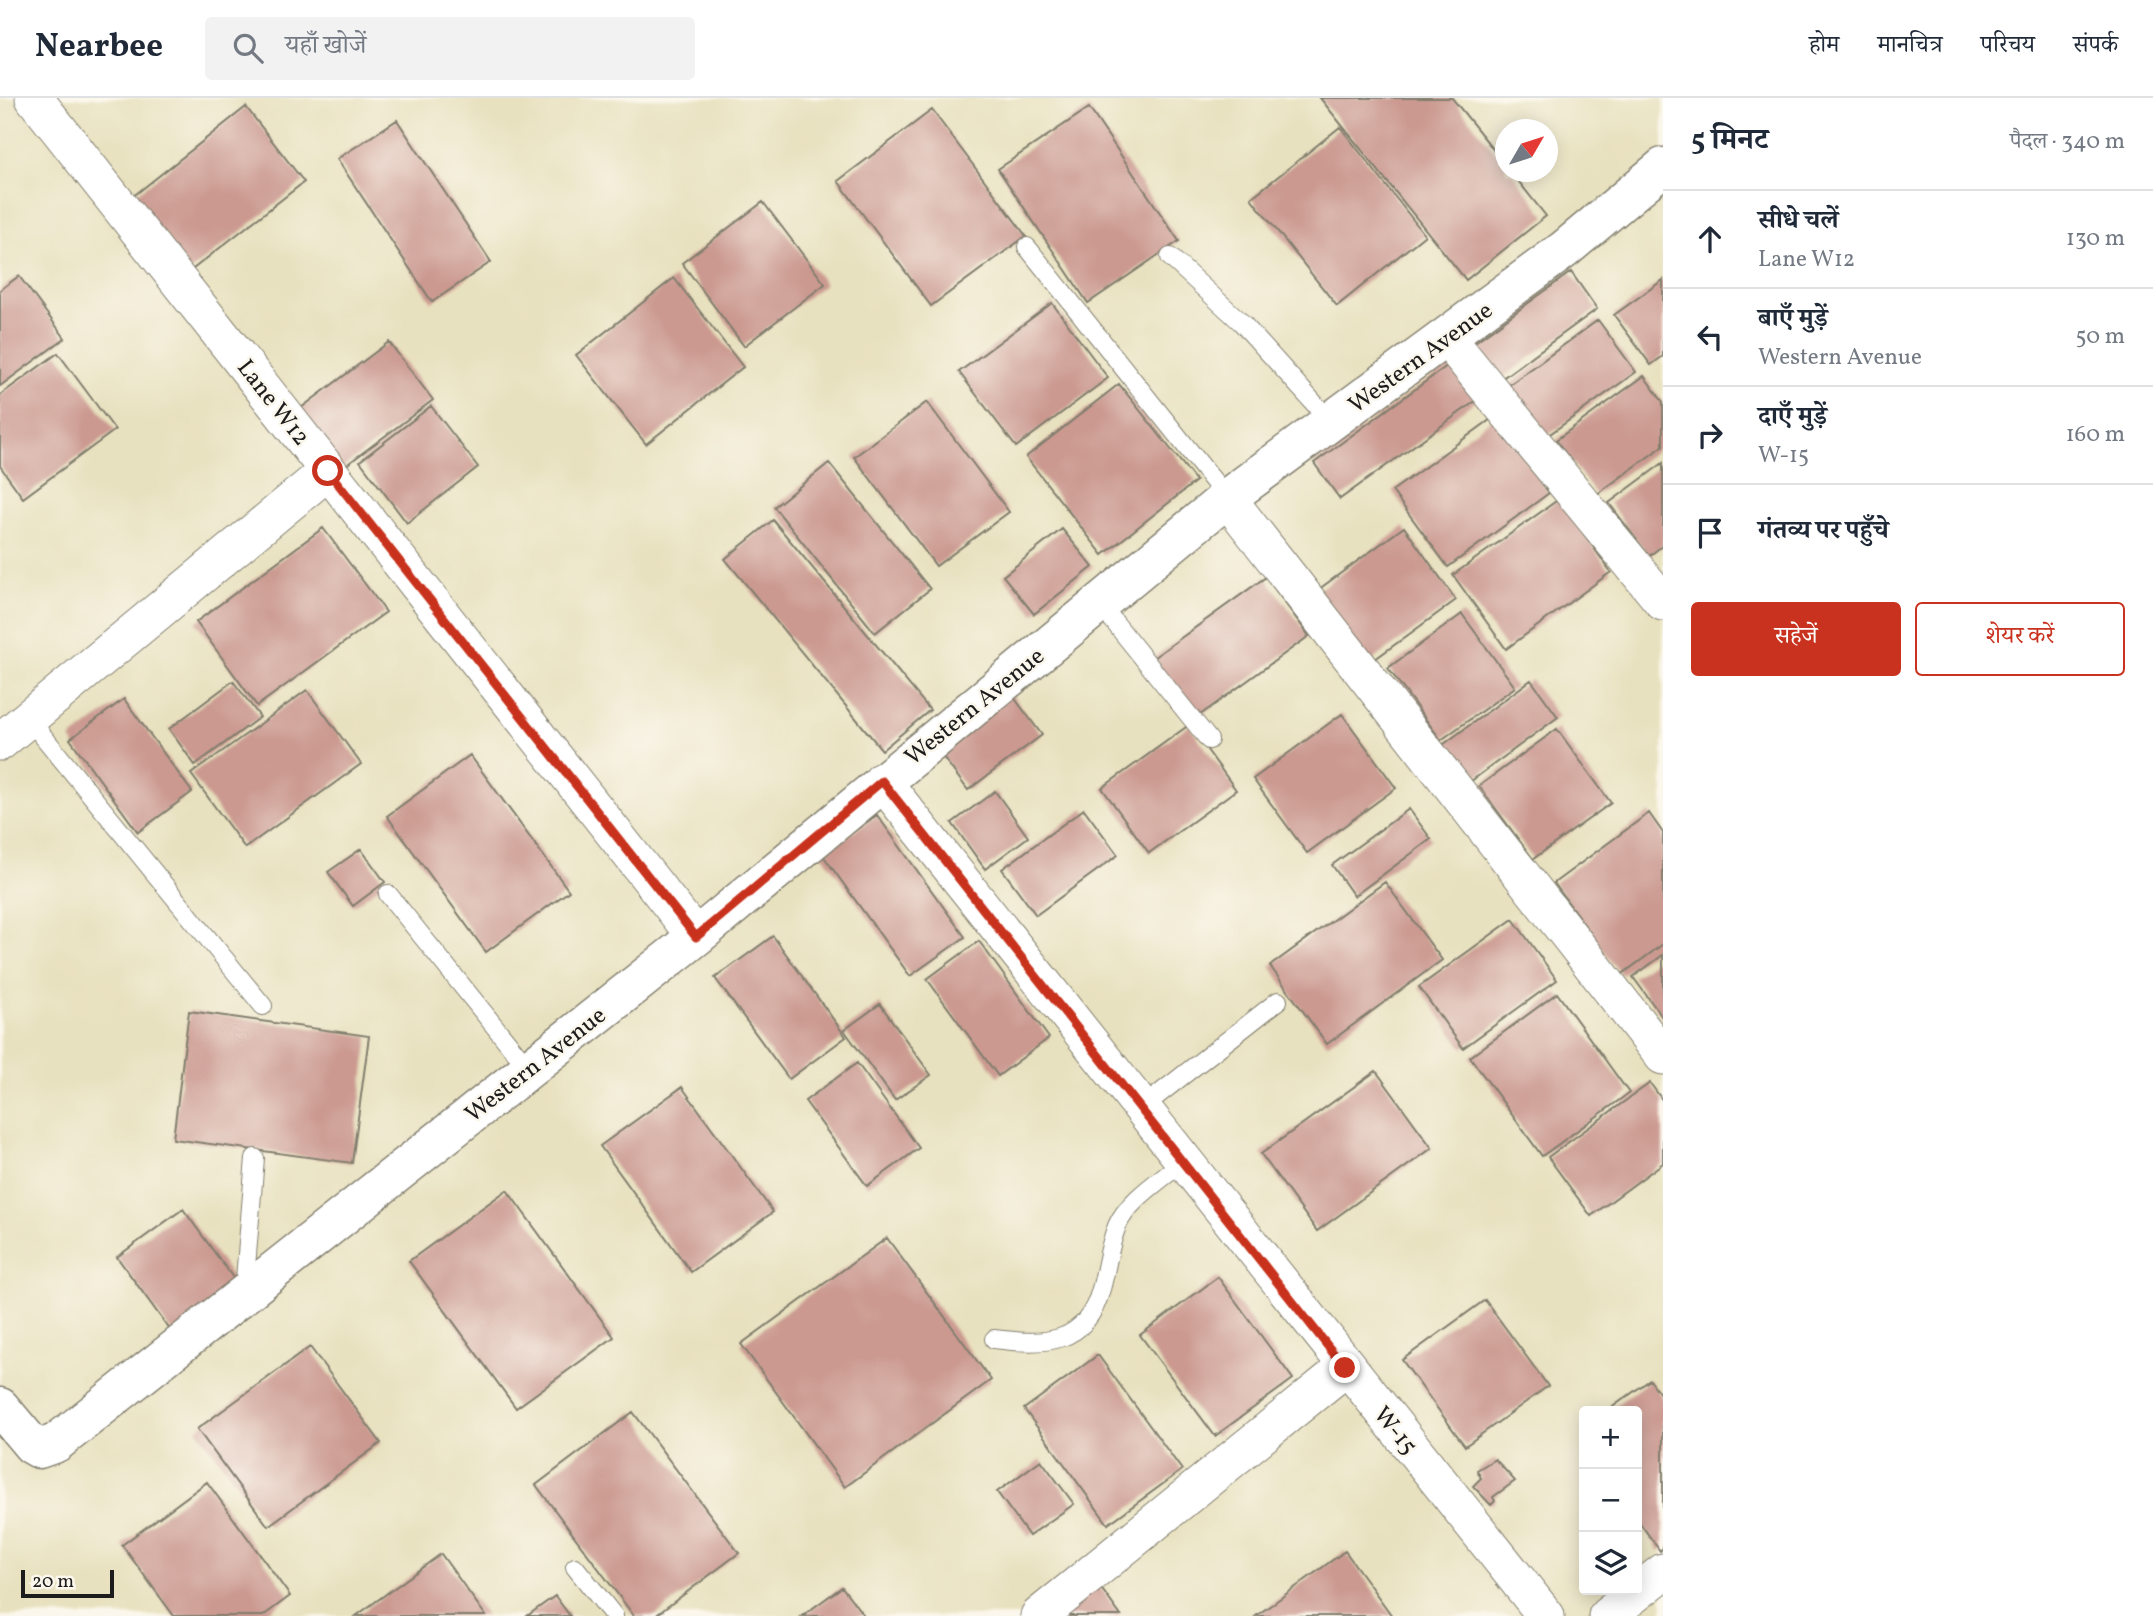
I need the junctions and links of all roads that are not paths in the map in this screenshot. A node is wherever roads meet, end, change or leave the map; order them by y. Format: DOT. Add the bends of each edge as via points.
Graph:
graph roads {
  1 [pos="34,98"];
  2 [pos="1663,167"];
  3 [pos="1027,247"];
  4 [pos="1170,257"];
  5 [pos="1447,338"];
  6 [pos="1331,422"];
  7 [pos="328,471"];
  8 [pos="1227,498"];
  9 [pos="1663,602"];
  10 [pos="1099,603"];
  11 [pos="29,719"];
  12 [pos="1209,740"];
  13 [pos="0,742"];
  14 [pos="882,781"];
  15 [pos="388,894"];
  16 [pos="696,937"];
  17 [pos="1278,1001"];
  18 [pos="263,1006"];
  19 [pos="1663,1056"];
  20 [pos="529,1069"];
  21 [pos="1140,1109"];
  22 [pos="254,1157"];
  23 [pos="1182,1162"];
  24 [pos="244,1294"];
  25 [pos="994,1339"];
  26 [pos="1345,1368"];
  27 [pos="0,1407"];
  28 [pos="576,1567"];
  29 [pos="1663,1572"];
  30 [pos="614,1616"];
  31 [pos="1039,1616"];
  32 [pos="1546,1616"];
  33 [pos="1607,1616"];
  1 -- 7 [label="street, Lane W12"];
  2 -- 5 [label="street, Western Avenue"];
  3 -- 8 [label="lane"];
  4 -- 6 [label="lane" via="1242,323"];
  5 -- 6 [label="street, Western Avenue"];
  5 -- 9 [label="street"];
  6 -- 8 [label="street, Western Avenue"];
  7 -- 11 [label="street"];
  7 -- 16 [label="street, Lane W12"];
  8 -- 10 [label="street, Western Avenue"];
  8 -- 19 [label="street"];
  10 -- 12 [label="lane"];
  10 -- 14 [label="street, Western Avenue"];
  11 -- 13 [label="street"];
  11 -- 18 [label="lane"];
  14 -- 16 [label="street, Western Avenue"];
  14 -- 21 [label="street, W-15"];
  15 -- 20 [label="lane"];
  16 -- 20 [label="street, Western Avenue"];
  17 -- 21 [label="lane"];
  20 -- 24 [label="street, Western Avenue"];
  21 -- 23 [label="street, W-15"];
  22 -- 24 [label="lane"];
  23 -- 25 [label="lane" via="1121,1218 1089,1320 1058,1340 1037,1344"];
  23 -- 26 [label="street, W-15"];
  24 -- 27 [label="street, Western Avenue" via="56,1443 39,1449 32,1445"];
  26 -- 31 [label="street"];
  26 -- 32 [label="street, W-15"];
  28 -- 30 [label="lane"];
  29 -- 33 [label="street"];
}
